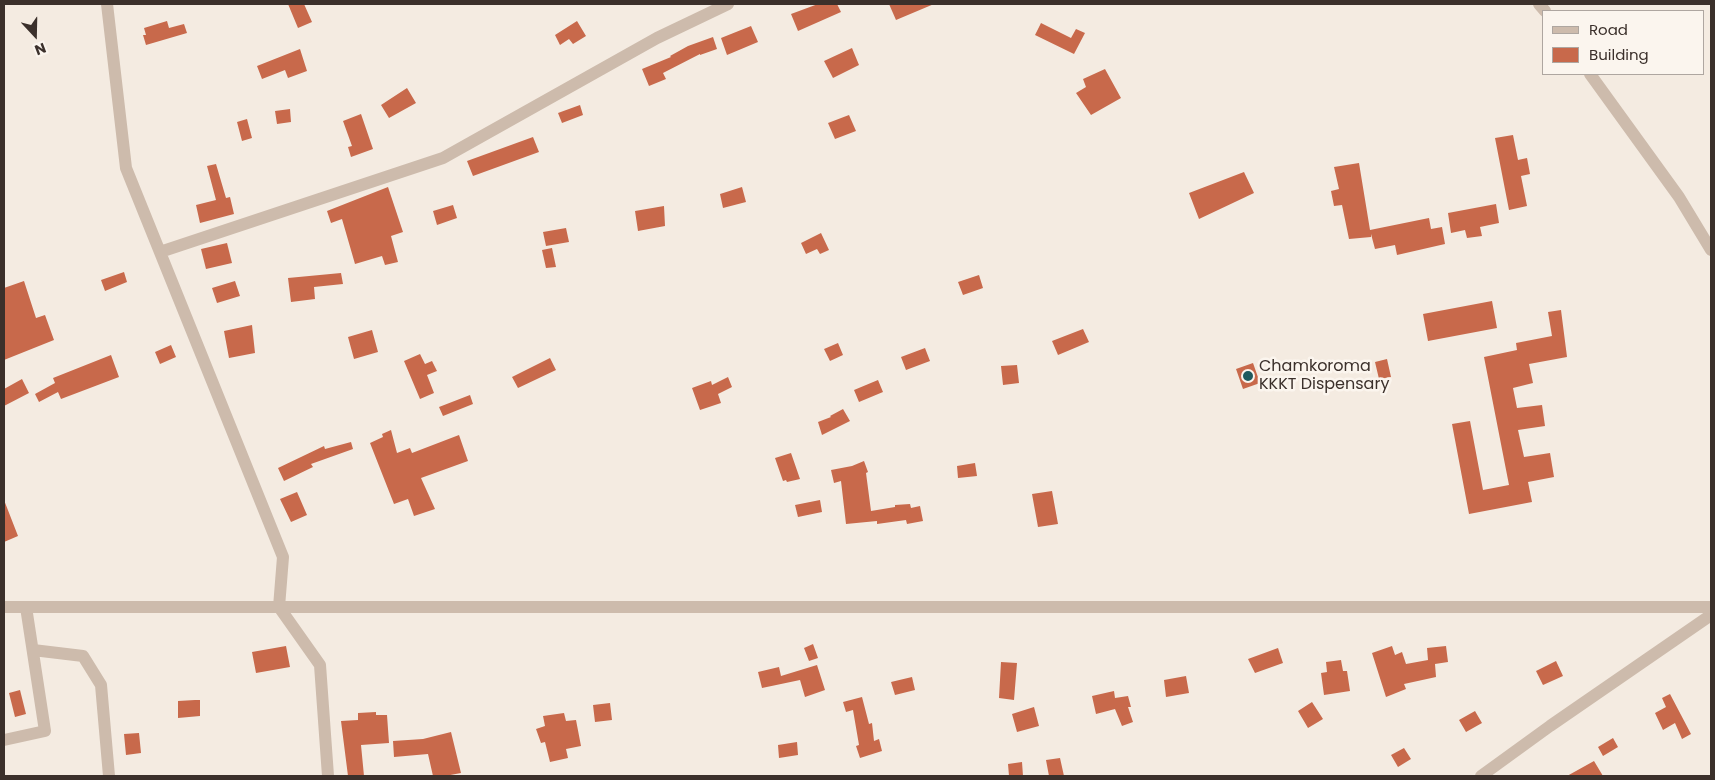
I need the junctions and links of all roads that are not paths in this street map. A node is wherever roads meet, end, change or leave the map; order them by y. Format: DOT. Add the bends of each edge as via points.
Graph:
graph roads {
  1 [pos="107,4"];
  2 [pos="728,4"];
  3 [pos="1591,75"];
  4 [pos="1711,250"];
  5 [pos="160,252"];
  6 [pos="279,607"];
  7 [pos="1711,607"];
  8 [pos="4,608"];
  9 [pos="26,608"];
  10 [pos="1711,615"];
  11 [pos="33,650"];
  12 [pos="4,740"];
  13 [pos="109,776"];
  14 [pos="328,776"];
  15 [pos="1481,776"];
  1 -- 5 [label="street" via="126,168"];
  2 -- 5 [label="street" via="656,38 442,158"];
  3 -- 4 [label="street" via="1679,197"];
  5 -- 6 [label="street" via="283,557"];
  6 -- 7 [label="street"];
  6 -- 9 [label="street"];
  6 -- 14 [label="street" via="320,665"];
  8 -- 9 [label="street"];
  9 -- 11 [label="street"];
  10 -- 15 [label="street"];
  11 -- 12 [label="street" via="45,730"];
  11 -- 13 [label="street" via="83,656 101,685"];
}
